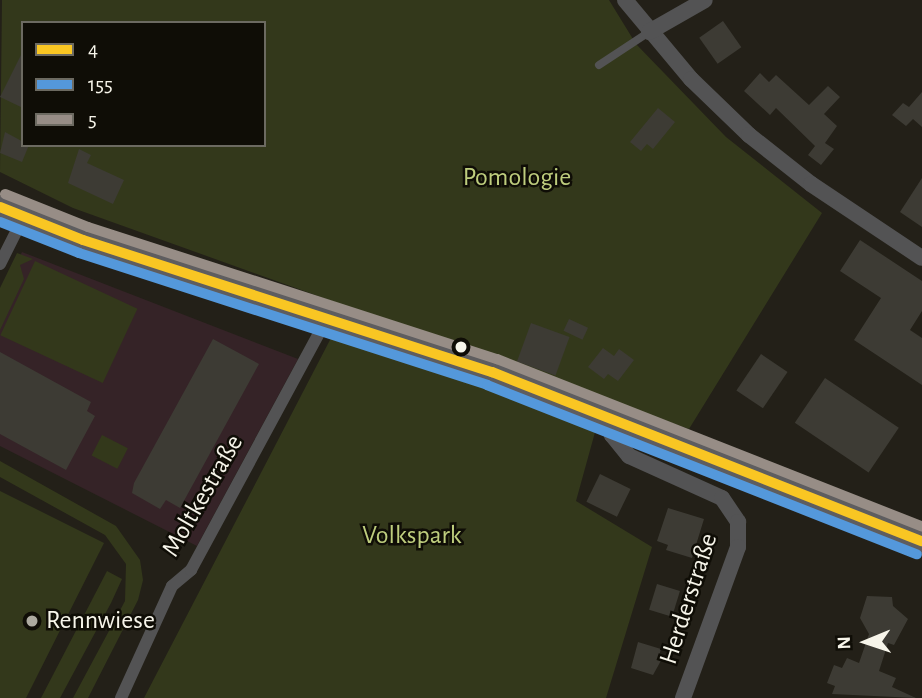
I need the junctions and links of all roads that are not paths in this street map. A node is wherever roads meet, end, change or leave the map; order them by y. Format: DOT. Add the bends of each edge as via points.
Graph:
graph roads {
  1 [pos="625,0"];
  2 [pos="705,0"];
  3 [pos="649,32"];
  4 [pos="599,65"];
  5 [pos="0,207"];
  6 [pos="23,218"];
  7 [pos="922,258"];
  8 [pos="0,264"];
  9 [pos="328,317"];
  10 [pos="611,417"];
  11 [pos="922,541"];
  12 [pos="121,698"];
  13 [pos="683,698"];
  1 -- 3 [label="street"];
  2 -- 3 [label="street"];
  3 -- 4 [label="lane"];
  3 -- 7 [label="street" via="769,153"];
  5 -- 6 [label="main road"];
  6 -- 8 [label="street"];
  6 -- 9 [label="main road"];
  9 -- 10 [label="main road"];
  9 -- 12 [label="street, Moltkestraße" via="191,570 172,586"];
  10 -- 11 [label="main road"];
  10 -- 13 [label="street, Herderstraße" via="612,435 629,456 722,498 738,522 738,547"];
}
